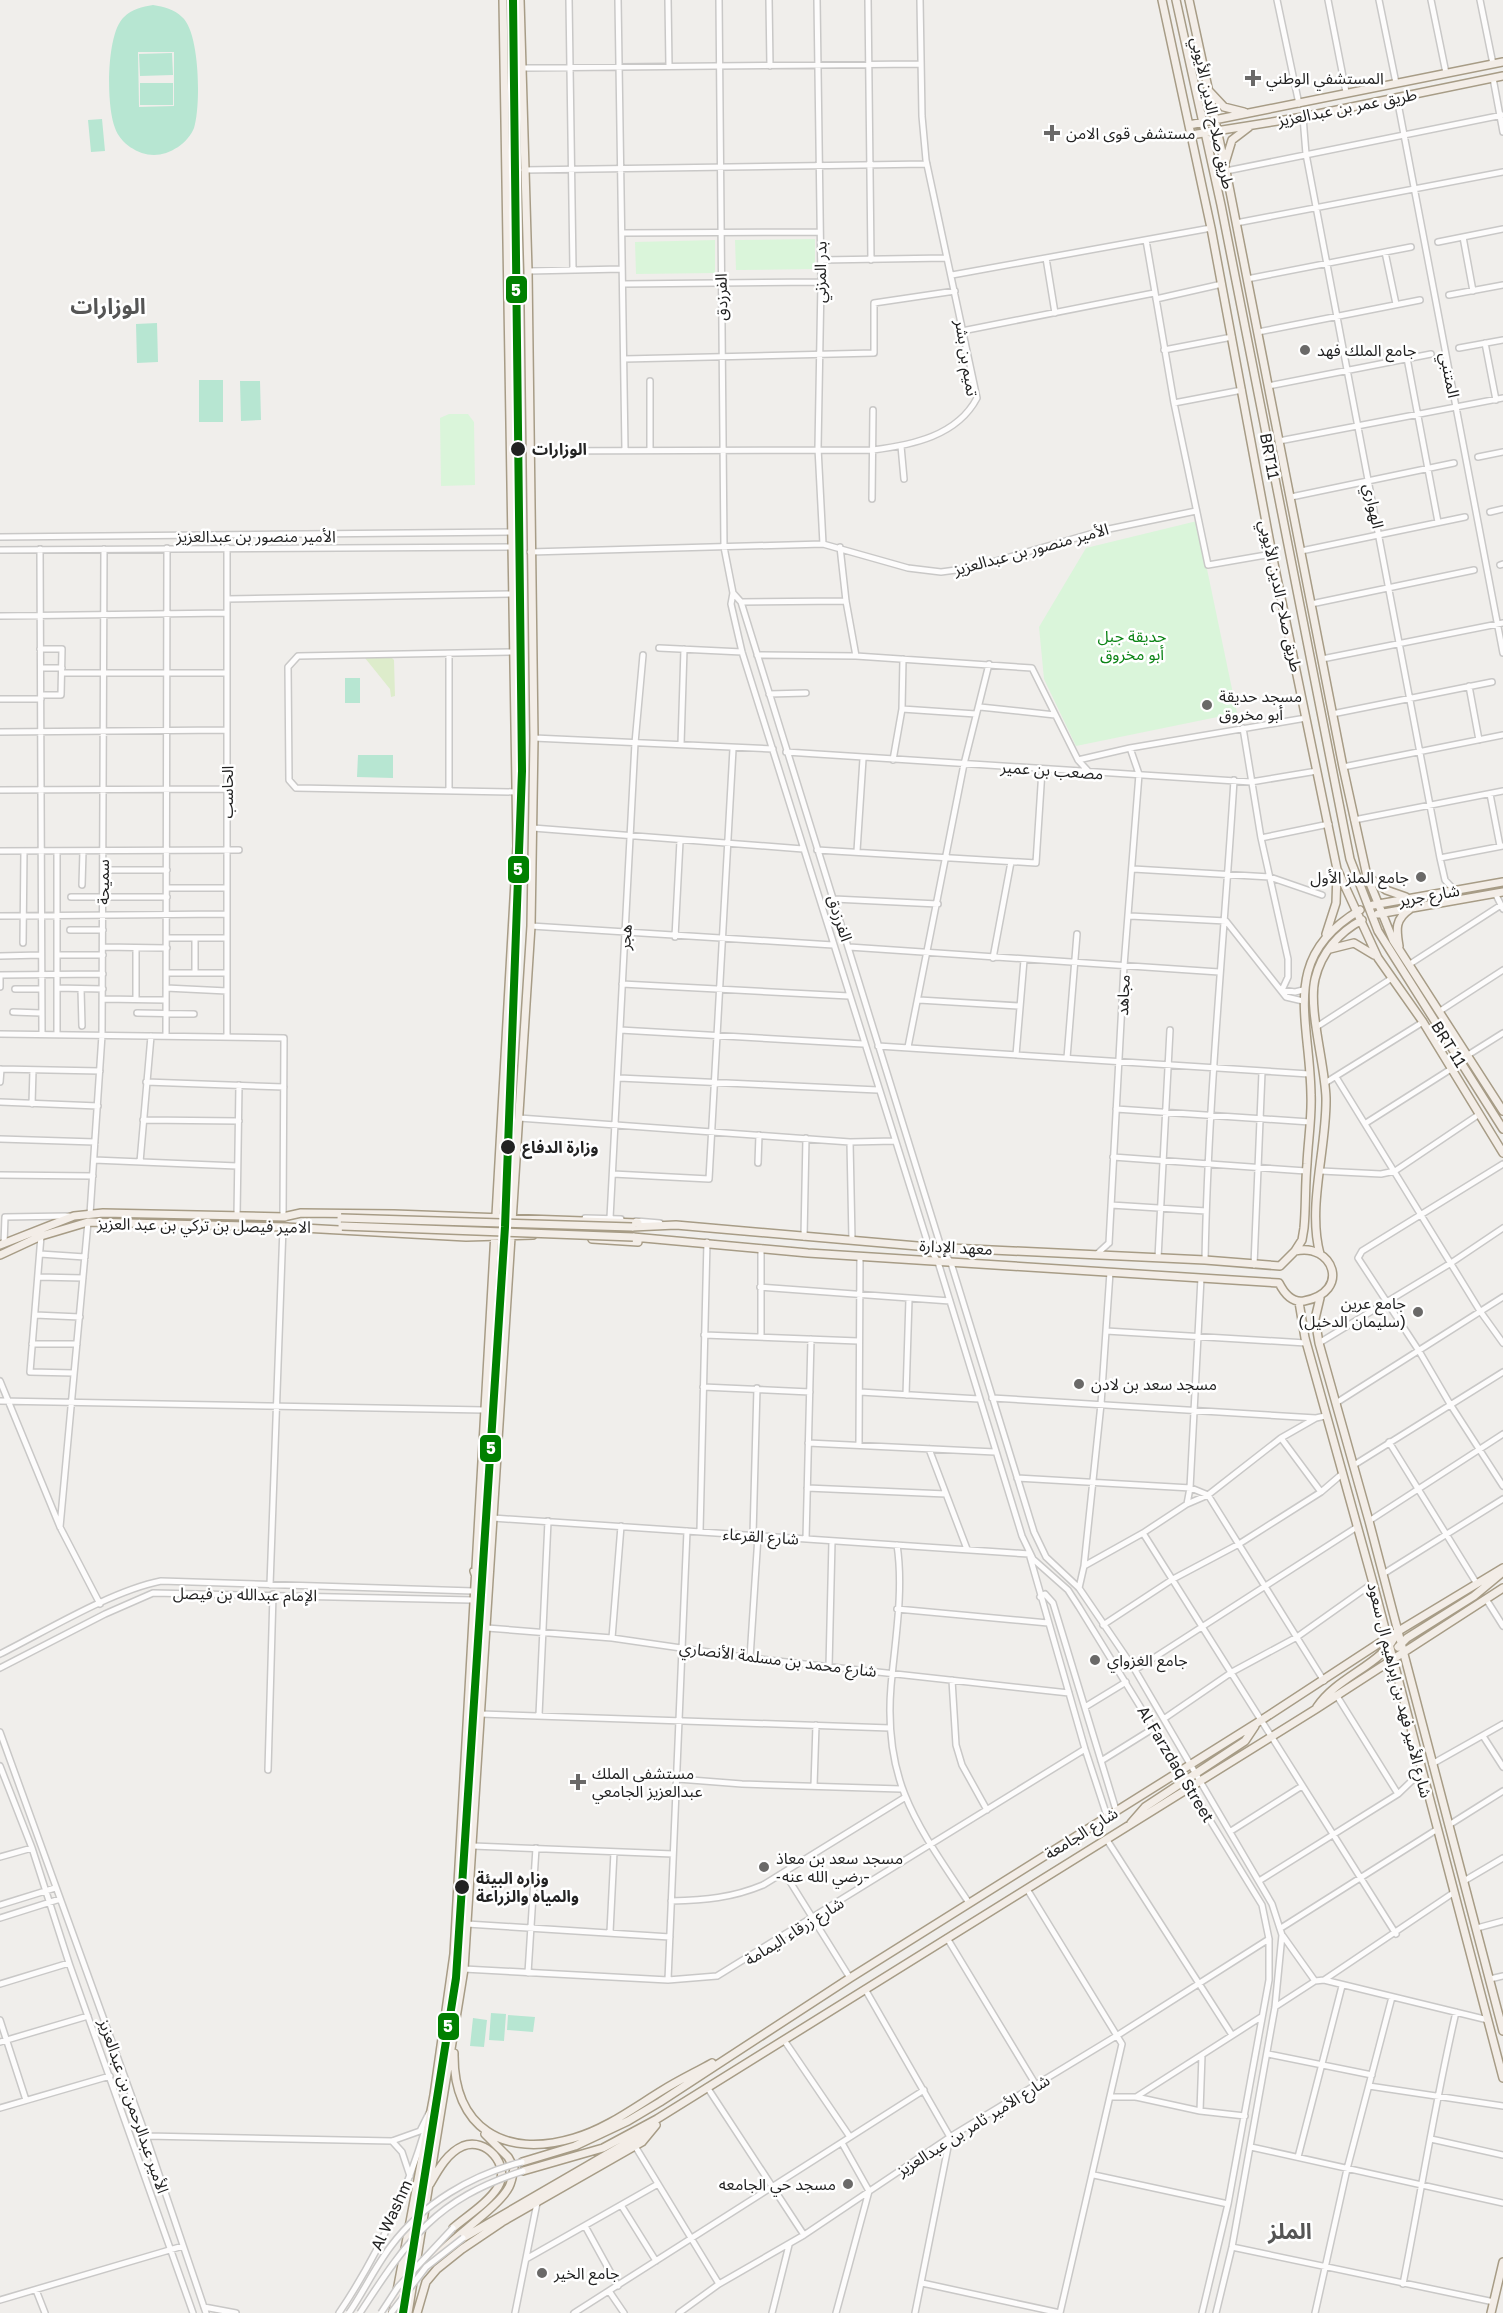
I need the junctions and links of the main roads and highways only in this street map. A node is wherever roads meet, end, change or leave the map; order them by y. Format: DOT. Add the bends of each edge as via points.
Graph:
graph roads {
  1 [pos="503,0"];
  2 [pos="520,0"];
  3 [pos="1162,0"];
  4 [pos="1176,0"];
  5 [pos="1190,0"];
  6 [pos="1503,62"];
  7 [pos="1503,76"];
  8 [pos="1206,87"];
  9 [pos="1252,113"];
  10 [pos="1214,120"];
  11 [pos="1203,122"];
  12 [pos="1189,125"];
  13 [pos="1254,125"];
  14 [pos="1216,131"];
  15 [pos="1205,133"];
  16 [pos="1191,135"];
  17 [pos="1225,168"];
  18 [pos="1337,869"];
  19 [pos="1367,876"];
  20 [pos="1503,882"];
  21 [pos="1503,891"];
  22 [pos="1412,898"];
  23 [pos="1377,904"];
  24 [pos="1413,908"];
  25 [pos="1369,911"];
  26 [pos="1357,912"];
  27 [pos="1381,914"];
  28 [pos="1360,921"];
  29 [pos="1324,940"];
  30 [pos="1399,949"];
  31 [pos="1328,950"];
  32 [pos="1378,958"];
  33 [pos="1396,959"];
  34 [pos="1500,1100"];
  35 [pos="1503,1111"];
  36 [pos="1503,1129"];
  37 [pos="1503,1153"];
  38 [pos="497,1216"];
  39 [pos="283,1217"];
  40 [pos="469,1217"];
  41 [pos="89,1218"];
  42 [pos="514,1218"];
  43 [pos="536,1220"];
  44 [pos="341,1222"];
  45 [pos="676,1225"];
  46 [pos="284,1227"];
  47 [pos="538,1235"];
  48 [pos="496,1236"];
  49 [pos="463,1237"];
  50 [pos="509,1238"];
  51 [pos="706,1242"];
  52 [pos="2,1245"];
  53 [pos="1295,1251"];
  54 [pos="1320,1254"];
  55 [pos="0,1255"];
  56 [pos="1320,1298"];
  57 [pos="1299,1302"];
  58 [pos="494,1481"];
  59 [pos="1503,1570"];
  60 [pos="474,1571"];
  61 [pos="1503,1588"];
  62 [pos="1397,1632"];
  63 [pos="1387,1638"];
  64 [pos="1400,1644"];
  65 [pos="1390,1646"];
  66 [pos="1403,1653"];
  67 [pos="1393,1659"];
  68 [pos="1316,1709"];
  69 [pos="1258,1722"];
  70 [pos="1129,1826"];
  71 [pos="1503,2031"];
  72 [pos="454,2036"];
  73 [pos="753,2040"];
  74 [pos="1503,2078"];
  75 [pos="675,2106"];
  76 [pos="656,2125"];
  77 [pos="483,2131"];
  78 [pos="522,2162"];
  79 [pos="523,2171"];
  80 [pos="427,2189"];
  81 [pos="453,2228"];
  82 [pos="463,2238"];
  83 [pos="1503,2262"];
  84 [pos="426,2267"];
  85 [pos="392,2313"];
  86 [pos="408,2313"];
  87 [pos="417,2313"];
  88 [pos="1491,2313"];
  1 -- 38 [label="main road" via="517,846"];
  2 -- 42 [label="main road" via="534,738 531,926"];
  3 -- 12 [label="main road, طريق صلاح الدين الأيوبي"];
  4 -- 11 [label="main road, BRT11"];
  5 -- 8 [label="main road, طريق صلاح الدين الأيوبي"];
  6 -- 9 [label="main road, طريق عمر بن عبدالعزيز"];
  7 -- 13 [label="main road, طريق عمر بن عبدالعزيز"];
  8 -- 9 [label="main road" via="1224,107"];
  8 -- 10 [label="main road, طريق صلاح الدين الأيوبي"];
  9 -- 10 [label="main road, طريق عمر بن عبدالعزيز"];
  10 -- 11 [label="main road, طريق عمر بن عبدالعزيز"];
  10 -- 14 [label="main road, طريق صلاح الدين الأيوبي"];
  11 -- 12 [label="main road, طريق عمر بن عبدالعزيز"];
  11 -- 15 [label="main road, BRT11"];
  12 -- 16 [label="main road, طريق صلاح الدين الأيوبي"];
  13 -- 14 [label="main road, طريق عمر بن عبدالعزيز"];
  13 -- 17 [label="main road" via="1234,136"];
  14 -- 15 [label="main road, طريق عمر بن عبدالعزيز"];
  14 -- 17 [label="main road, طريق صلاح الدين الأيوبي"];
  15 -- 16 [label="main road, طريق عمر بن عبدالعزيز"];
  15 -- 25 [label="main road, BRT11" via="1350,859"];
  16 -- 18 [label="main road, طريق صلاح الدين الأيوبي"];
  17 -- 19 [label="main road, طريق صلاح الدين الأيوبي"];
  18 -- 26 [label="main road, طريق صلاح الدين الأيوبي"];
  18 -- 29 [label="main road" via="1336,903"];
  19 -- 22 [label="main road" via="1397,896"];
  19 -- 23 [label="main road, طريق صلاح الدين الأيوبي"];
  20 -- 22 [label="main road, شارع جرير"];
  21 -- 24 [label="main road, شارع جرير"];
  22 -- 23 [label="main road, شارع جرير"];
  23 -- 25 [label="main road, شارع جرير"];
  23 -- 27 [label="main road, طريق صلاح الدين الأيوبي"];
  24 -- 27 [label="main road, شارع جرير"];
  24 -- 30 [label="main road" via="1397,923"];
  25 -- 26 [label="main road, شارع جرير"];
  25 -- 27 [label="main road, شارع جرير"];
  25 -- 28 [label="main road"];
  25 -- 33 [label="main road, BRT11"];
  26 -- 28 [label="main road, طريق صلاح الدين الأيوبي"];
  26 -- 29 [label="main road, شارع جرير" via="1339,923"];
  27 -- 30 [label="main road, طريق صلاح الدين الأيوبي"];
  28 -- 31 [label="main road" via="1345,930"];
  28 -- 32 [label="main road, طريق صلاح الدين الأيوبي"];
  29 -- 53 [label="main road" via="1312,958 1303,990 1310,1122 1304,1228"];
  30 -- 34 [label="main road, طريق صلاح الدين الأيوبي"];
  31 -- 32 [label="main road" via="1354,943"];
  31 -- 54 [label="main road" via="1313,987 1325,1083 1316,1224"];
  32 -- 37 [label="main road, طريق صلاح الدين الأيوبي"];
  33 -- 36 [label="main road, BRT 11"];
  34 -- 35 [label="main road, طريق صلاح الدين الأيوبي"];
  38 -- 40 [label="main road"];
  38 -- 42 [label="main road"];
  38 -- 48 [label="main road"];
  39 -- 40 [label="main road" via="301,1213"];
  39 -- 41 [label="main road, الامير فيصل بن تركي بن عبد العزيز"];
  39 -- 44 [label="main road, الامير فيصل بن تركي بن عبد العزيز"];
  40 -- 49 [label="main road" via="470,1228"];
  41 -- 46 [label="main road, الامير فيصل بن تركي بن عبد العزيز"];
  41 -- 52 [label="main road, الامير فيصل بن تركي بن عبد العزيز" via="74,1216"];
  41 -- 55 [label="main road, الامير فيصل بن تركي بن عبد العزيز"];
  42 -- 43 [label="main road"];
  42 -- 50 [label="main road"];
  43 -- 45 [label="main road"];
  43 -- 47 [label="main road"];
  44 -- 45 [label="main road, معهد الإدارة, bridge"];
  44 -- 46 [label="main road, الامير فيصل بن تركي بن عبد العزيز"];
  44 -- 51 [label="main road, معهد الإدارة, bridge"];
  45 -- 53 [label="main road, معهد الإدارة" via="929,1247 1254,1265 1280,1266"];
  46 -- 49 [label="main road"];
  47 -- 50 [label="main road"];
  47 -- 51 [label="main road" via="690,1245"];
  48 -- 49 [label="main road"];
  48 -- 50 [label="main road"];
  48 -- 60 [label="main road"];
  50 -- 58 [label="main road"];
  51 -- 57 [label="main road, معهد الإدارة" via="951,1263 1279,1283 1287,1295"];
  53 -- 54 [label="main road"];
  54 -- 56 [label="main road, شارع الأمير فهد بن إبراهيم ال سعود" via="1329,1264 1332,1279"];
  56 -- 57 [label="main road"];
  56 -- 62 [label="main road, شارع الأمير فهد بن إبراهيم ال سعود" via="1315,1319 1319,1343"];
  57 -- 63 [label="main road, شارع الأمير فهد بن إبراهيم ال سعود" via="1325,1416"];
  58 -- 60 [label="main road" via="486,1578 479,1580"];
  58 -- 72 [label="main road" via="464,1970"];
  59 -- 62 [label="main road, شارع الجامعة"];
  59 -- 64 [label="main road" via="1481,1591"];
  60 -- 85 [label="main road" via="453,1954 430,2111"];
  61 -- 66 [label="main road, شارع الجامعة"];
  62 -- 63 [label="main road, شارع الجامعة"];
  62 -- 64 [label="main road, شارع الأمير فهد بن إبراهيم ال سعود"];
  62 -- 65 [label="main road"];
  63 -- 65 [label="main road, شارع الأمير فهد بن إبراهيم ال سعود"];
  63 -- 69 [label="main road, شارع الجامعة"];
  64 -- 66 [label="main road, شارع الأمير فهد بن إبراهيم ال سعود"];
  64 -- 67 [label="main road"];
  65 -- 67 [label="main road, شارع الأمير فهد بن إبراهيم ال سعود"];
  65 -- 68 [label="main road" via="1337,1684"];
  66 -- 67 [label="main road, شارع الجامعة"];
  66 -- 71 [label="main road, شارع الأمير فهد بن إبراهيم ال سعود"];
  67 -- 68 [label="main road, شارع الجامعة"];
  67 -- 74 [label="main road, شارع الأمير فهد بن إبراهيم ال سعود"];
  68 -- 70 [label="main road, شارع الجامعة"];
  69 -- 70 [label="main road" via="1245,1741 1140,1811"];
  69 -- 73 [label="main road, شارع الجامعة"];
  70 -- 75 [label="main road, شارع الجامعة"];
  72 -- 77 [label="main road" via="460,2099"];
  72 -- 80 [label="main road"];
  73 -- 77 [label="main road" via="627,2113 574,2138 527,2144"];
  73 -- 78 [label="main road, شارع الجامعة" via="660,2102 601,2135"];
  75 -- 76 [label="main road"];
  75 -- 79 [label="main road" via="603,2148"];
  76 -- 82 [label="main road"];
  76 -- 87 [label="main road" via="635,2146 502,2222 436,2269 426,2282"];
  77 -- 84 [label="main road" via="514,2168 510,2185 494,2204 442,2247"];
  80 -- 81 [label="main road" via="453,2152 464,2146 482,2146 495,2156 502,2173 498,2188"];
  80 -- 86 [label="main road"];
  83 -- 88 [label="main road"];
}
